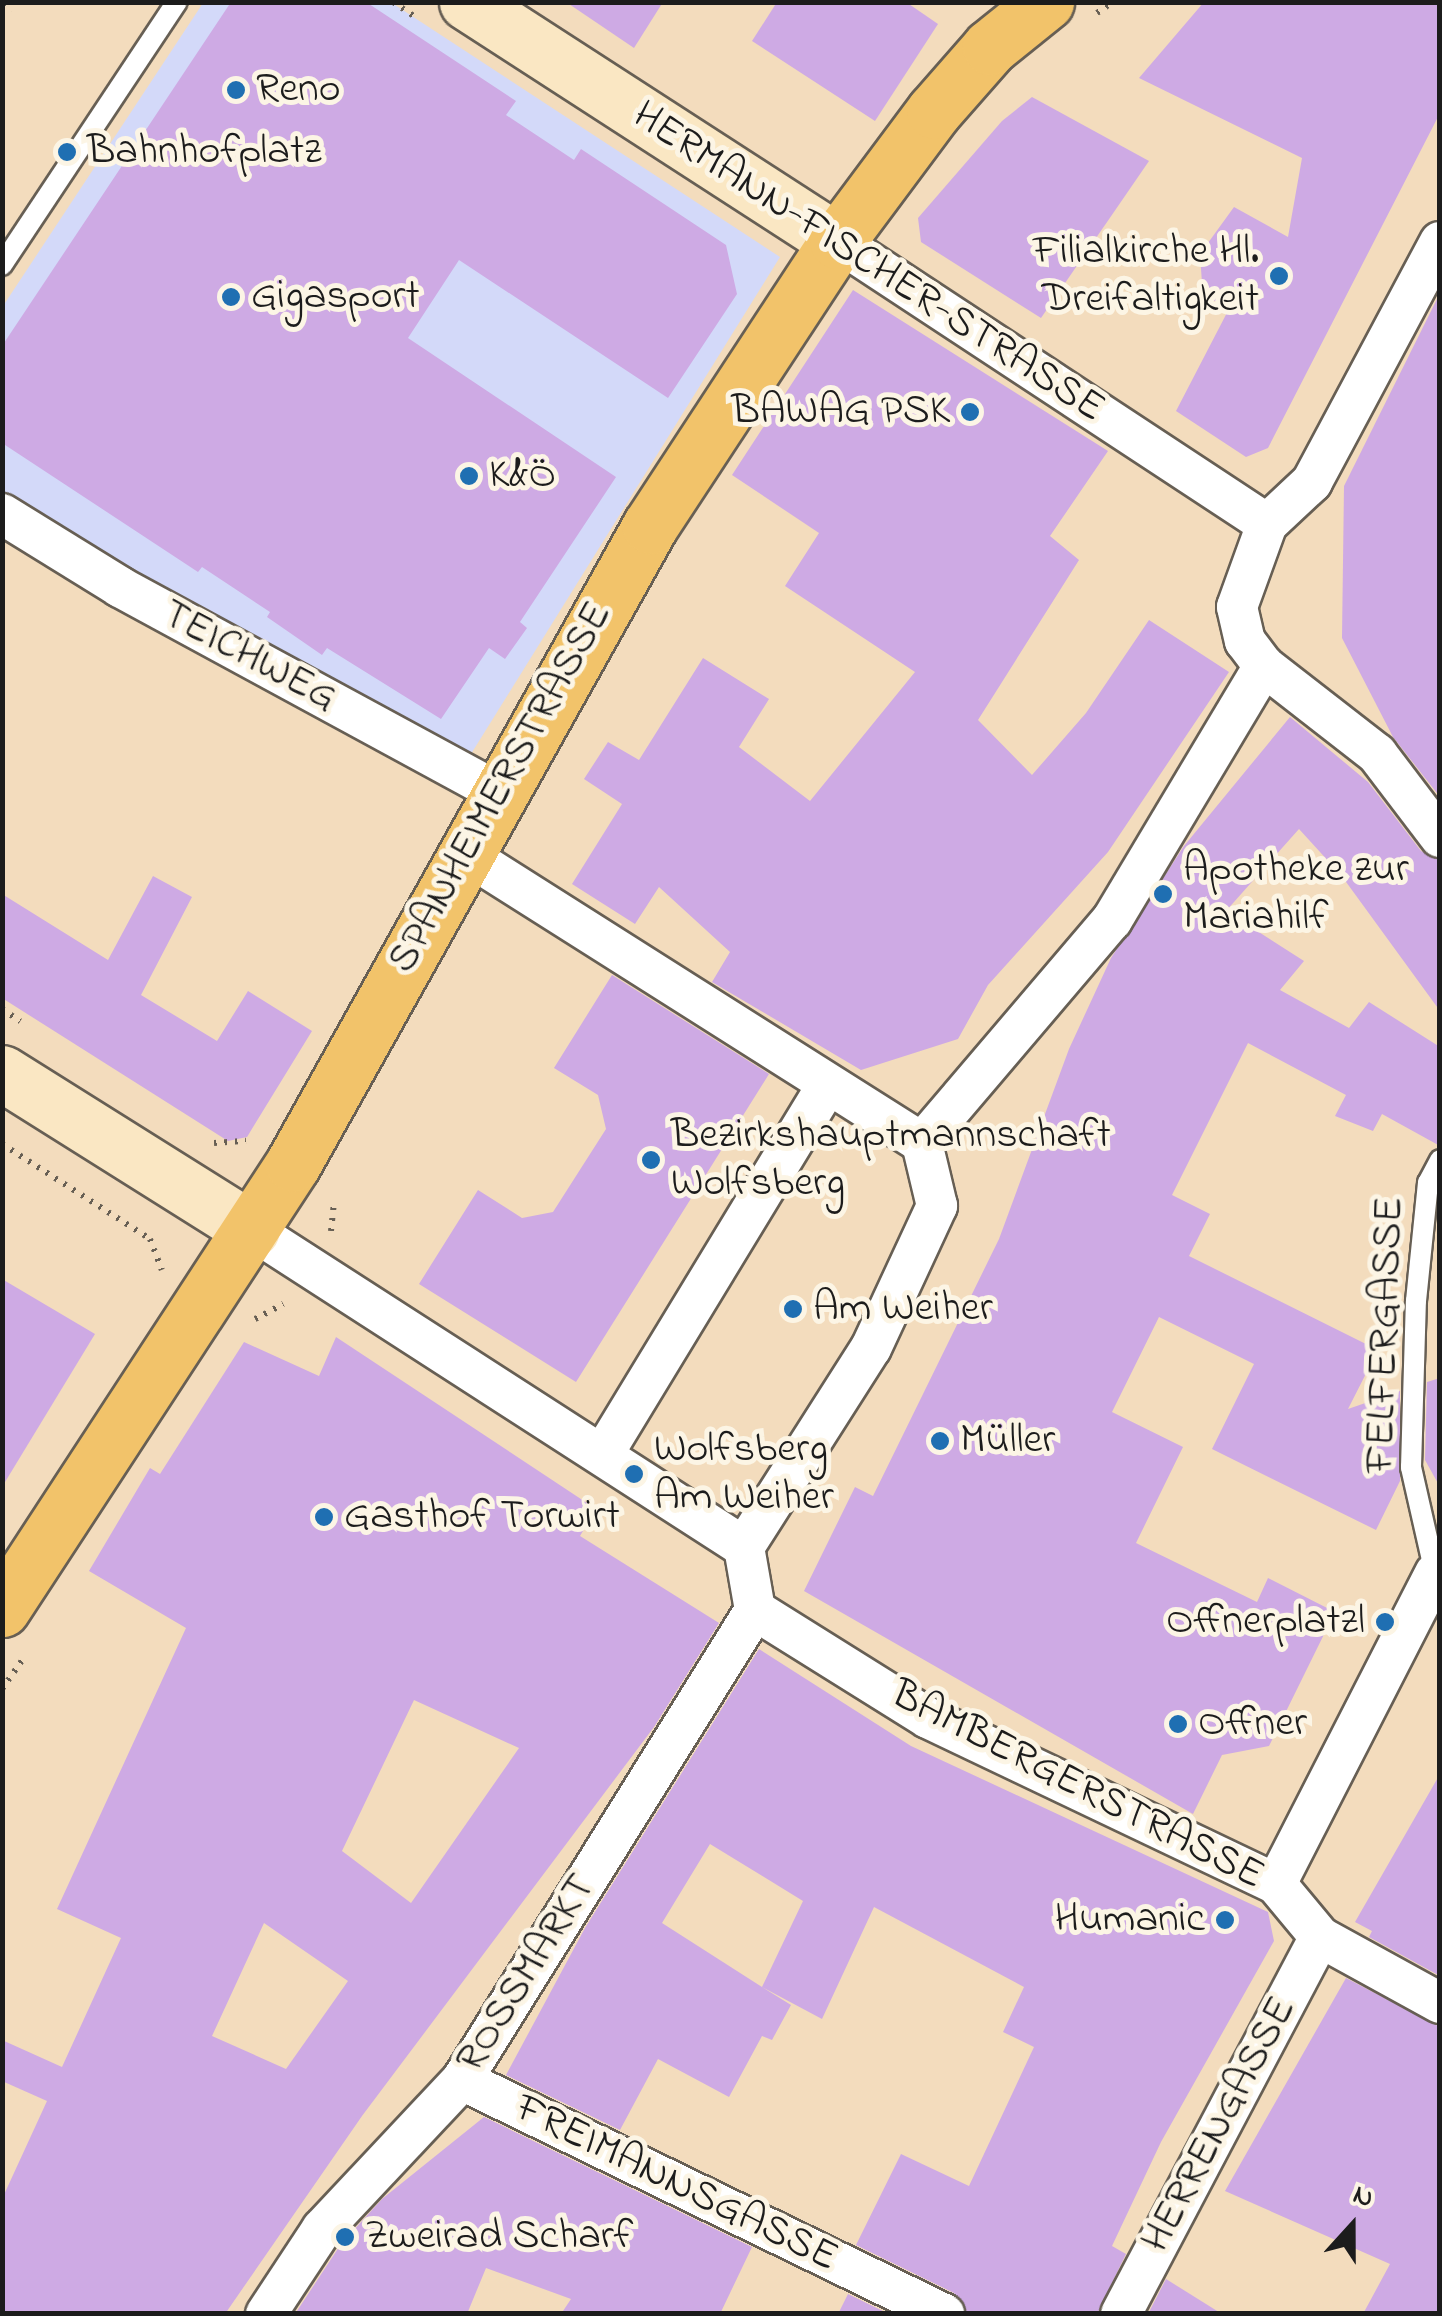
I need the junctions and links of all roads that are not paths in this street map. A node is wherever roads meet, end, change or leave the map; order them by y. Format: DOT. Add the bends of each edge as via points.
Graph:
graph roads {
  1 [pos="177,2"];
  2 [pos="468,2"];
  3 [pos="1046,2"];
  4 [pos="836,241"];
  5 [pos="1440,242"];
  6 [pos="2,265"];
  7 [pos="2,514"];
  8 [pos="1267,524"];
  9 [pos="1264,666"];
  10 [pos="499,793"];
  11 [pos="1440,838"];
  12 [pos="464,853"];
  13 [pos="2,1072"];
  14 [pos="826,1084"];
  15 [pos="922,1144"];
  16 [pos="1440,1160"];
  17 [pos="252,1230"];
  18 [pos="603,1454"];
  19 [pos="744,1547"];
  20 [pos="1436,1573"];
  21 [pos="2,1609"];
  22 [pos="755,1610"];
  23 [pos="1276,1884"];
  24 [pos="1320,1937"];
  25 [pos="1440,2003"];
  26 [pos="462,2080"];
  27 [pos="266,2314"];
  28 [pos="944,2314"];
  29 [pos="1120,2314"];
  1 -- 6 [label="lane"];
  2 -- 4 [label="street, HERMANN-FISCHER-STRASSE"];
  3 -- 4 [label="main road, SPANHEIMERSTRASSE" via="990,47"];
  4 -- 8 [label="street, HERMANN-FISCHER-STRASSE"];
  4 -- 10 [label="main road, SPANHEIMERSTRASSE" via="618,576"];
  5 -- 8 [label="street" via="1312,482"];
  7 -- 10 [label="street, TEICHWEG" via="120,587"];
  8 -- 9 [label="street" via="1237,607 1245,641"];
  9 -- 11 [label="street" via="1377,754"];
  9 -- 15 [label="street" via="1112,920"];
  10 -- 12 [label="main road, SPANHEIMERSTRASSE"];
  12 -- 14 [label="street"];
  12 -- 17 [label="main road, SPANHEIMERSTRASSE"];
  13 -- 17 [label="street"];
  14 -- 15 [label="street"];
  14 -- 18 [label="street"];
  15 -- 19 [label="street" via="937,1206 871,1348"];
  16 -- 20 [label="lane, FELFERGASSE" via="1428,1183 1416,1301 1411,1467"];
  17 -- 18 [label="street"];
  17 -- 21 [label="main road, SPANHEIMERSTRASSE"];
  18 -- 19 [label="street"];
  19 -- 22 [label="street"];
  20 -- 23 [label="street"];
  22 -- 23 [label="street, BAMBERGERSTRASSE" via="928,1718"];
  22 -- 26 [label="street, ROSSMARKT"];
  23 -- 24 [label="street, BAMBERGERSTRASSE"];
  24 -- 25 [label="street, BAMBERGERSTRASSE"];
  24 -- 29 [label="street, HERRENGASSE"];
  26 -- 27 [label="street, ROSSMARKT" via="322,2229"];
  26 -- 28 [label="street, FREIMANNSGASSE"];
}
